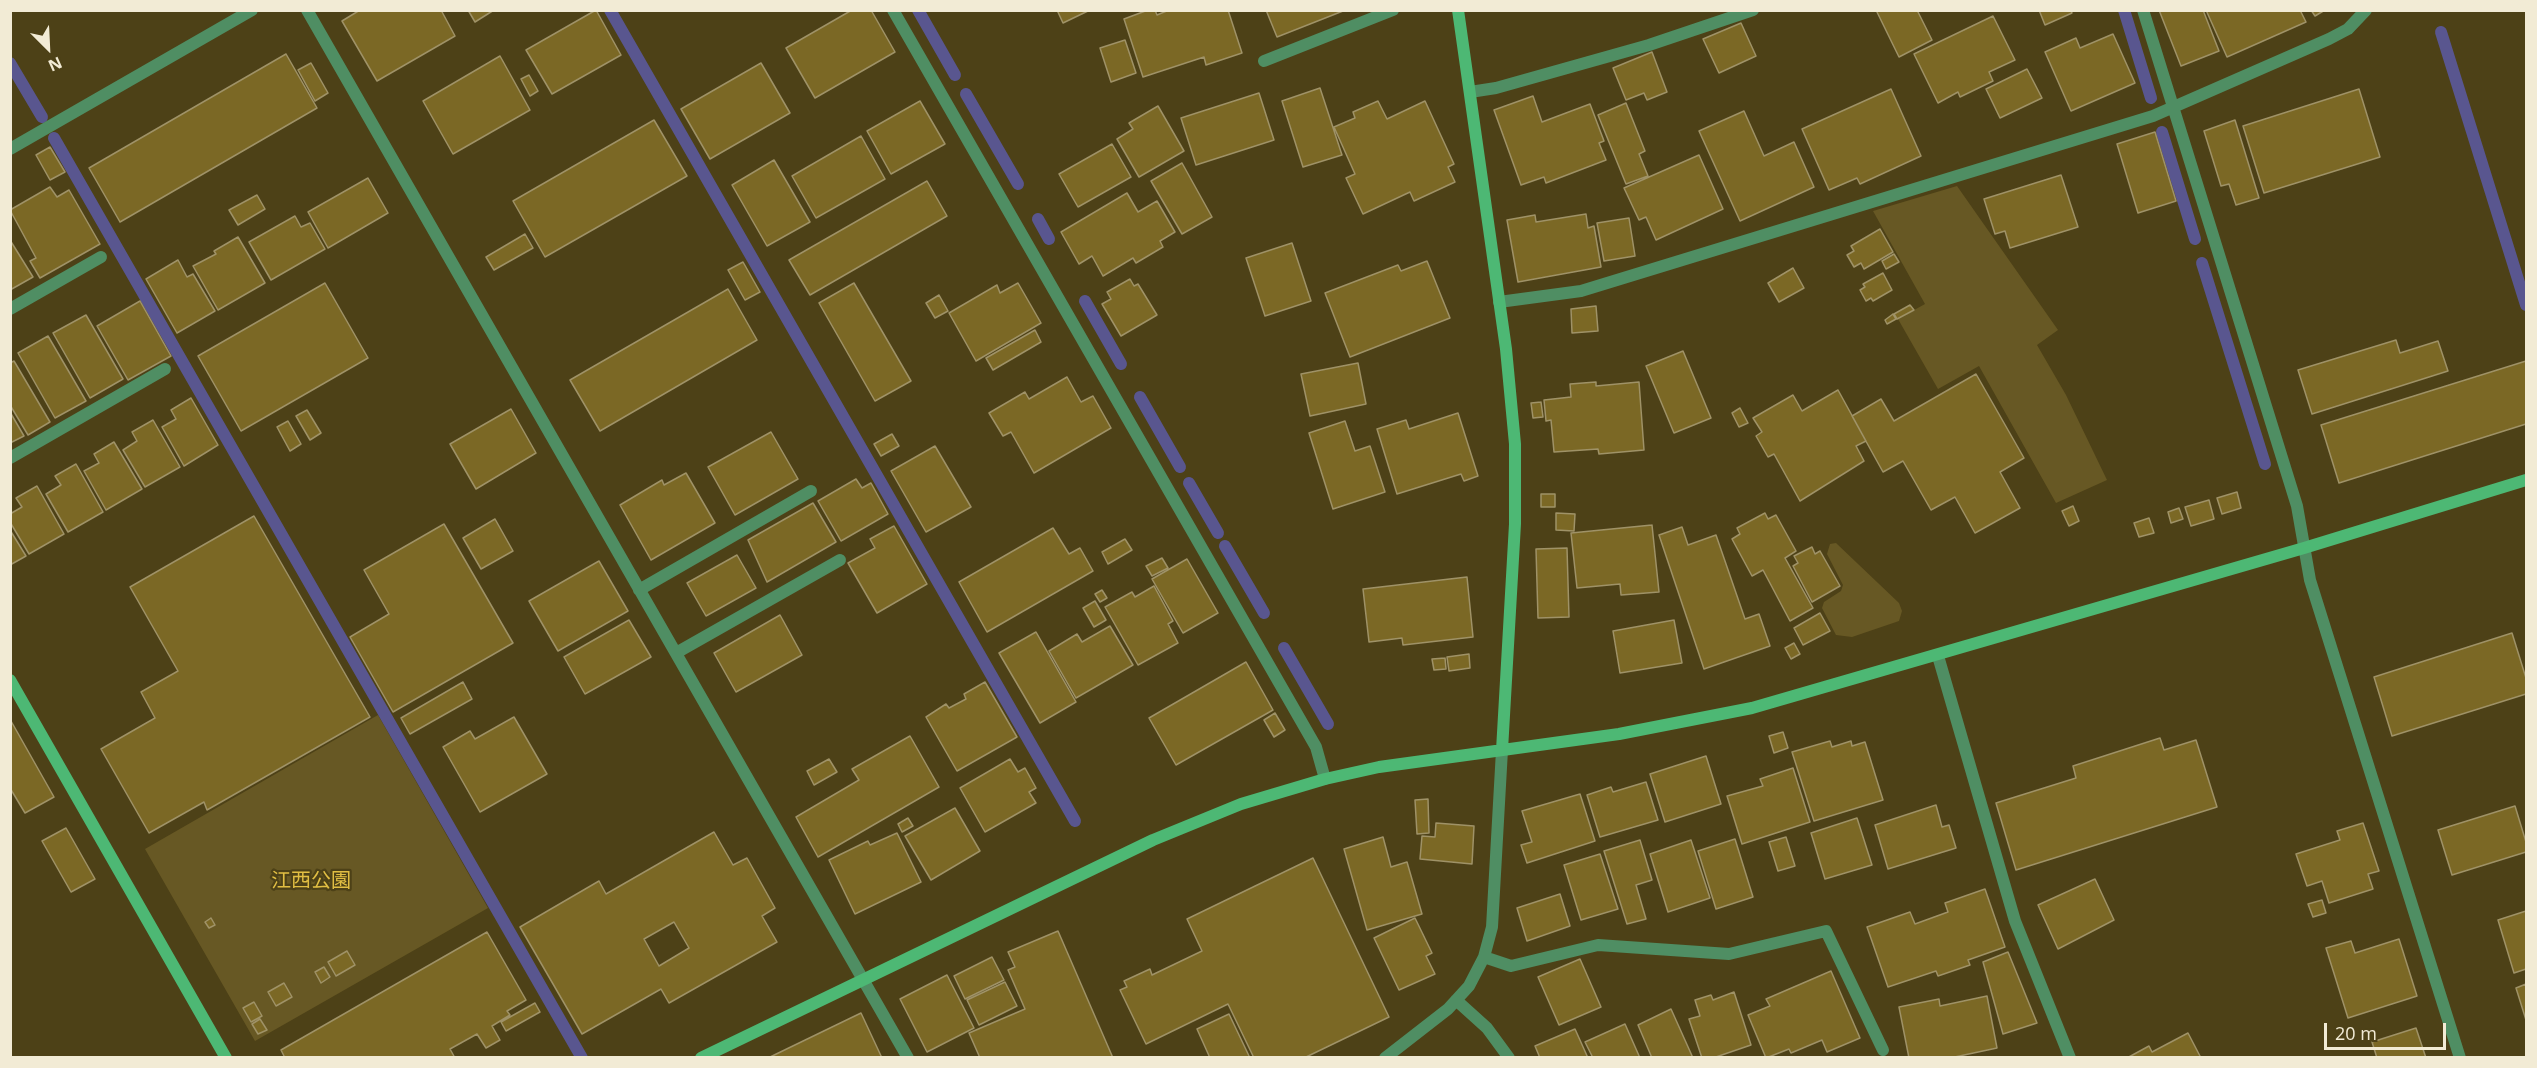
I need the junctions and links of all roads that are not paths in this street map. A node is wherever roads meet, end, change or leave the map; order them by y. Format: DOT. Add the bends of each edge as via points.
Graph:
graph roads {
  1 [pos="252,10"];
  2 [pos="307,10"];
  3 [pos="893,10"];
  4 [pos="1393,10"];
  5 [pos="1458,10"];
  6 [pos="1753,10"];
  7 [pos="2143,10"];
  8 [pos="2366,10"];
  9 [pos="1264,61"];
  10 [pos="1470,92"];
  11 [pos="2174,108"];
  12 [pos="10,149"];
  13 [pos="101,257"];
  14 [pos="1499,302"];
  15 [pos="10,309"];
  16 [pos="165,369"];
  17 [pos="10,458"];
  18 [pos="2526,480"];
  19 [pos="811,491"];
  20 [pos="2304,548"];
  21 [pos="840,560"];
  22 [pos="639,590"];
  23 [pos="676,653"];
  24 [pos="1938,656"];
  25 [pos="10,680"];
  26 [pos="1502,750"];
  27 [pos="1325,779"];
  28 [pos="1484,957"];
  29 [pos="863,980"];
  30 [pos="1456,1000"];
  31 [pos="1883,1050"];
  32 [pos="226,1058"];
  33 [pos="701,1058"];
  34 [pos="908,1058"];
  35 [pos="1385,1058"];
  36 [pos="1509,1058"];
  37 [pos="2070,1058"];
  38 [pos="2460,1058"];
  1 -- 12 [label="street"];
  2 -- 22 [label="street"];
  3 -- 27 [label="street" via="1316,747"];
  4 -- 9 [label="street"];
  5 -- 10 [label="street"];
  6 -- 10 [label="street" via="1638,48"];
  7 -- 11 [label="street"];
  8 -- 11 [label="street" via="2348,28 2329,39"];
  10 -- 14 [label="street"];
  11 -- 14 [label="street" via="1581,291"];
  11 -- 20 [label="street" via="2297,506"];
  13 -- 15 [label="street"];
  14 -- 26 [label="street" via="1512,404 1516,484"];
  16 -- 17 [label="street"];
  18 -- 20 [label="street"];
  19 -- 22 [label="street"];
  20 -- 24 [label="street"];
  20 -- 38 [label="street" via="2310,580"];
  21 -- 23 [label="street"];
  22 -- 23 [label="street"];
  23 -- 29 [label="street"];
  24 -- 26 [label="street" via="1686,723"];
  24 -- 37 [label="street" via="2015,921"];
  25 -- 32 [label="street"];
  26 -- 27 [label="street" via="1379,766"];
  26 -- 28 [label="street" via="1492,927"];
  27 -- 29 [label="street" via="1197,821"];
  28 -- 30 [label="street" via="1469,986"];
  28 -- 31 [label="street" via="1511,966 1598,945 1729,954 1826,931"];
  29 -- 33 [label="street"];
  29 -- 34 [label="street"];
  30 -- 35 [label="street"];
  30 -- 36 [label="street" via="1487,1028"];
}
